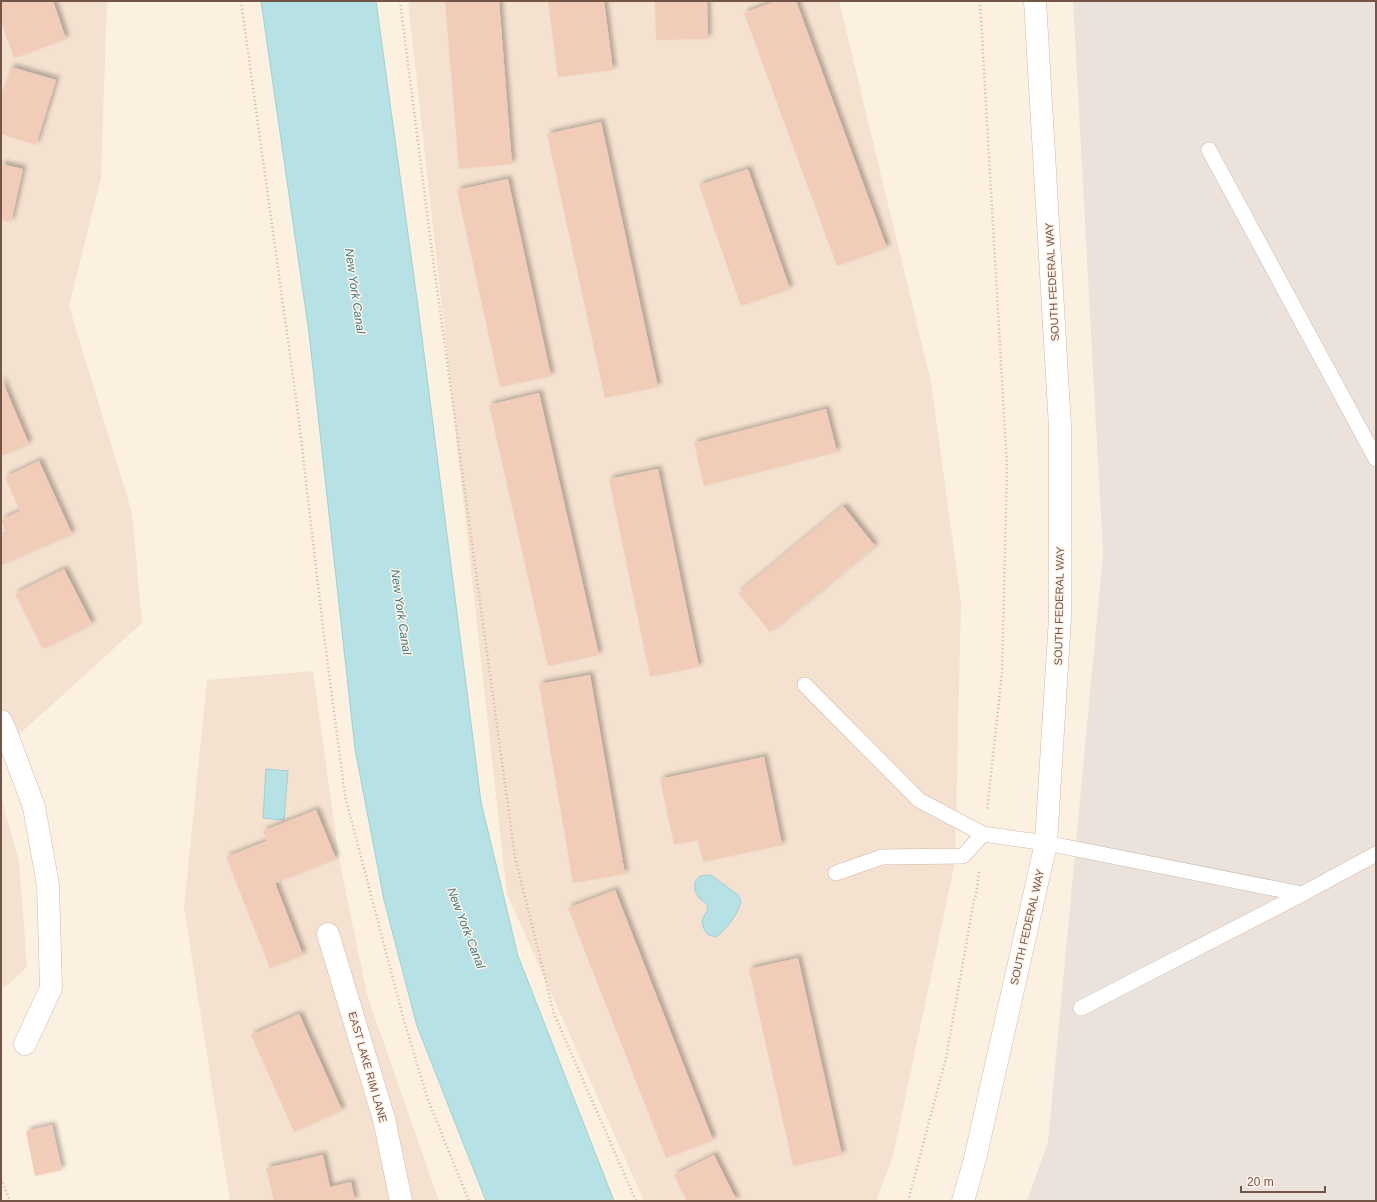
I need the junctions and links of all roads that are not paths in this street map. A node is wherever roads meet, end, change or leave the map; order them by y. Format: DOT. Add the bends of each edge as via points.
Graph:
graph roads {
  1 [pos="1035,1"];
  2 [pos="1209,150"];
  3 [pos="1376,459"];
  4 [pos="805,685"];
  5 [pos="1,721"];
  6 [pos="984,834"];
  7 [pos="1046,843"];
  8 [pos="1376,854"];
  9 [pos="836,873"];
  10 [pos="1302,894"];
  11 [pos="328,934"];
  12 [pos="1081,1008"];
  13 [pos="25,1044"];
  14 [pos="401,1201"];
  15 [pos="963,1201"];
  1 -- 7 [label="main road, SOUTH FEDERAL WAY" via="1060,427 1060,618"];
  2 -- 3 [label="lane"];
  4 -- 6 [label="lane" via="919,800"];
  5 -- 13 [label="main road" via="34,807 48,884 51,988"];
  6 -- 7 [label="lane"];
  6 -- 9 [label="lane" via="963,856 882,857"];
  7 -- 10 [label="lane"];
  7 -- 15 [label="main road, SOUTH FEDERAL WAY" via="977,1152"];
  8 -- 10 [label="lane"];
  10 -- 12 [label="lane"];
  11 -- 14 [label="main road, EAST LAKE RIM LANE" via="384,1119"];
}
